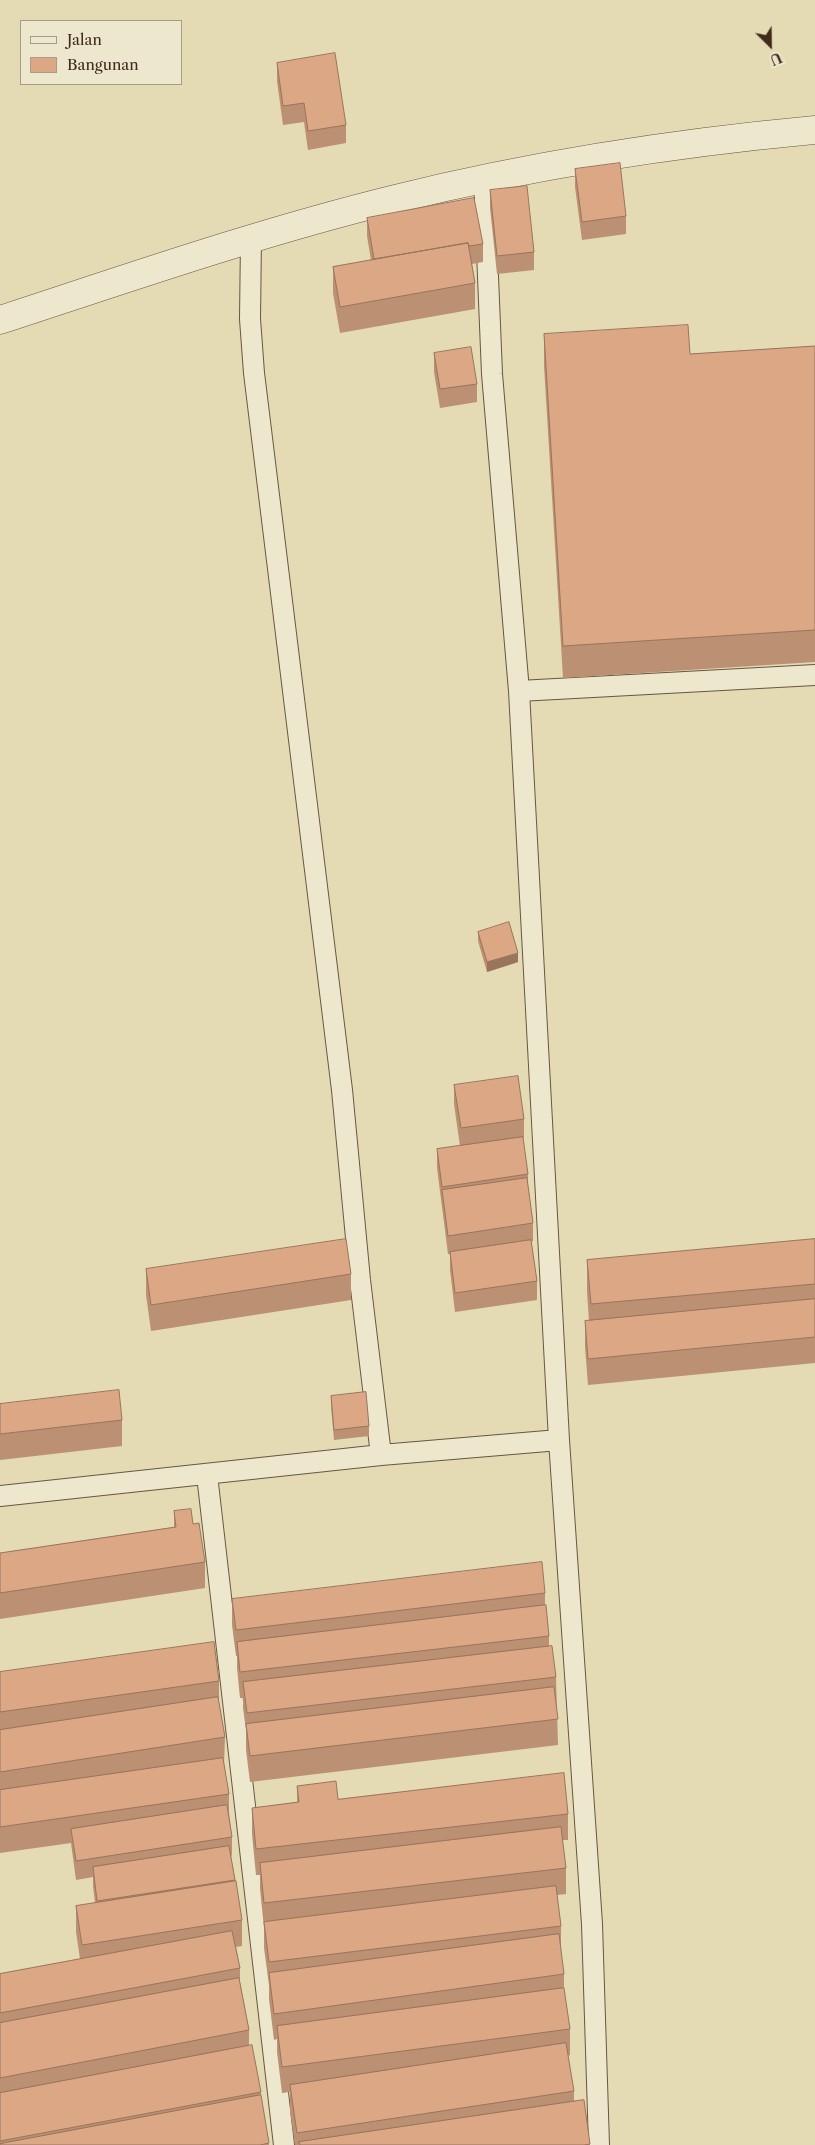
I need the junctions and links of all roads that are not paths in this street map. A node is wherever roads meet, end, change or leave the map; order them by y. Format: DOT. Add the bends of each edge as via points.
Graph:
graph roads {
  1 [pos="815,130"];
  2 [pos="484,180"];
  3 [pos="251,238"];
  4 [pos="0,320"];
  5 [pos="815,675"];
  6 [pos="519,691"];
  7 [pos="558,1440"];
  8 [pos="381,1455"];
  9 [pos="207,1475"];
  10 [pos="0,1496"];
  11 [pos="284,2145"];
  12 [pos="599,2145"];
  1 -- 2 [label="street" via="638,150"];
  2 -- 3 [label="street" via="395,199"];
  2 -- 6 [label="lane" via="492,374"];
  3 -- 4 [label="street"];
  3 -- 8 [label="lane" via="250,318 254,373 341,1080"];
  5 -- 6 [label="lane"];
  6 -- 7 [label="lane"];
  7 -- 8 [label="lane"];
  7 -- 12 [label="lane" via="592,1924"];
  8 -- 9 [label="lane"];
  9 -- 10 [label="lane"];
  9 -- 11 [label="lane"];
}
